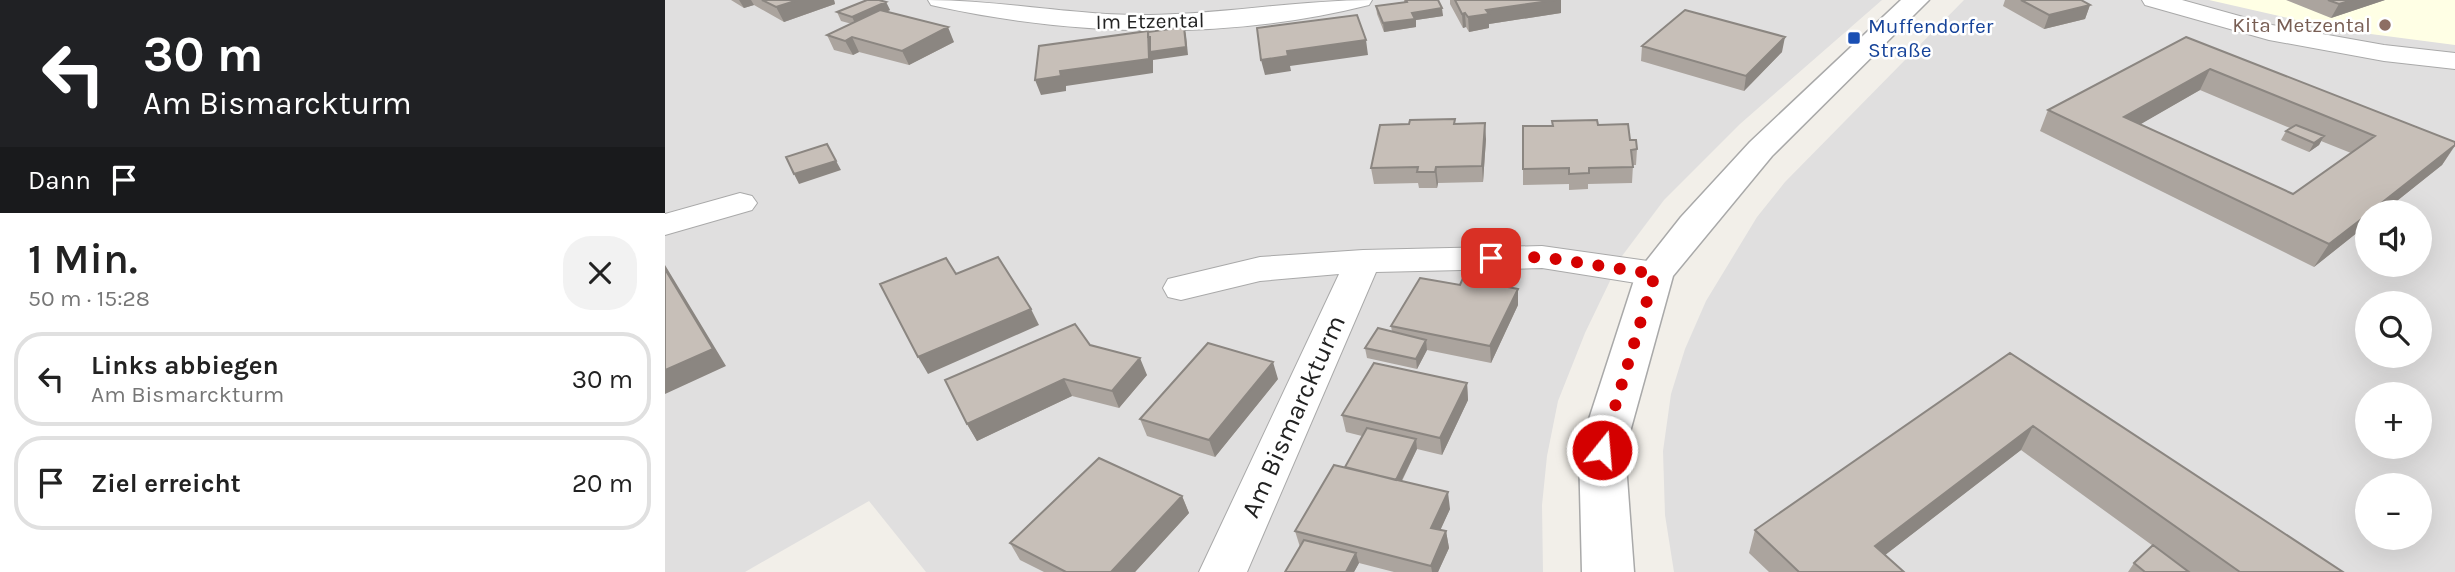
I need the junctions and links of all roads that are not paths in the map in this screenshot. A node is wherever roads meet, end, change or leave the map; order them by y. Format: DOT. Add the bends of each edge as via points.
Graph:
graph roads {
  1 [pos="940,0"];
  2 [pos="1360,0"];
  3 [pos="1916,0"];
  4 [pos="2154,0"];
  5 [pos="2455,61"];
  6 [pos="740,203"];
  7 [pos="665,225"];
  8 [pos="1363,261"];
  9 [pos="1655,274"];
  10 [pos="1181,288"];
  11 [pos="1223,572"];
  12 [pos="1608,572"];
  1 -- 2 [label="street, Im Etzental" via="1031,18 1107,23 1181,23 1286,14"];
  3 -- 9 [label="street" via="1761,149"];
  4 -- 5 [label="street" via="2269,32"];
  6 -- 7 [label="street"];
  8 -- 9 [label="street" via="1542,257"];
  8 -- 10 [label="street" via="1260,269"];
  8 -- 11 [label="street, Am Bismarckturm"];
  9 -- 12 [label="street" via="1602,450"];
}
